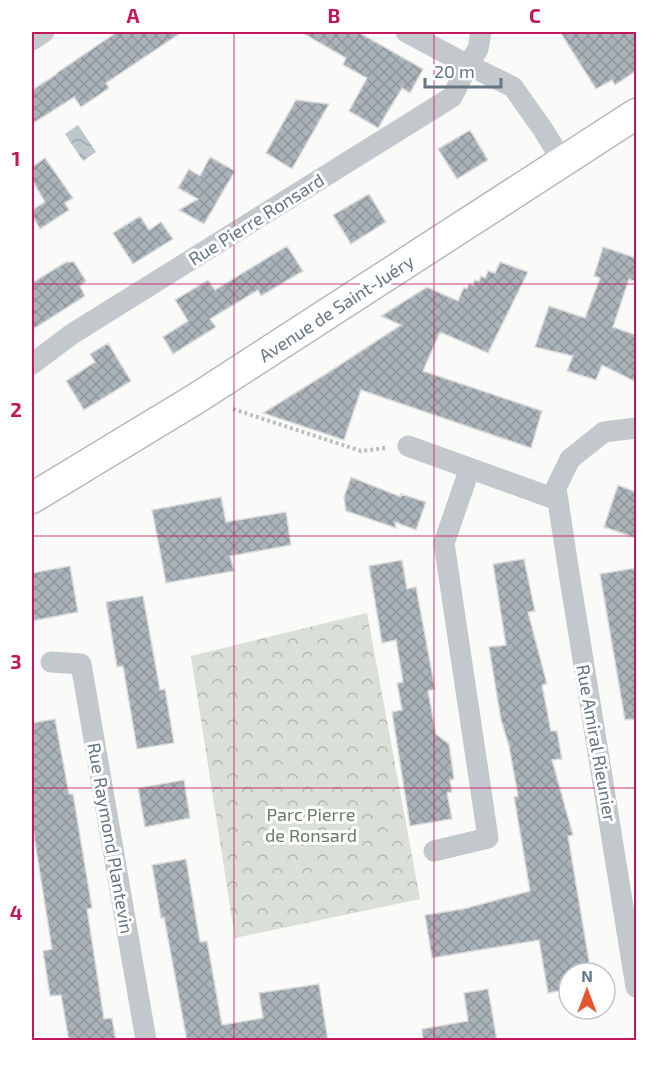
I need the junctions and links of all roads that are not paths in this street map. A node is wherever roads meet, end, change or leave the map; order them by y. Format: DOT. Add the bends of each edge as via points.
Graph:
graph roads {
  1 [pos="44,32"];
  2 [pos="406,32"];
  3 [pos="481,32"];
  4 [pos="32,40"];
  5 [pos="468,65"];
  6 [pos="636,114"];
  7 [pos="562,161"];
  8 [pos="32,364"];
  9 [pos="636,428"];
  10 [pos="408,446"];
  11 [pos="470,468"];
  12 [pos="32,498"];
  13 [pos="558,500"];
  14 [pos="51,663"];
  15 [pos="434,852"];
  16 [pos="636,987"];
  17 [pos="146,1041"];
  1 -- 4 [label="street"];
  2 -- 5 [label="street"];
  3 -- 5 [label="street, Rue Pierre Ronsard" via="478,49"];
  5 -- 7 [label="street" via="513,87"];
  5 -- 8 [label="street, Rue Pierre Ronsard" via="452,97 72,334"];
  6 -- 7 [label="main road, Avenue de Saint-Juéry"];
  7 -- 12 [label="main road, Avenue de Saint-Juéry" via="197,398"];
  9 -- 13 [label="street, Rue Amiral Rieunier" via="604,432 570,459 556,488"];
  10 -- 11 [label="street"];
  11 -- 13 [label="street"];
  11 -- 15 [label="street" via="444,543 488,838"];
  13 -- 16 [label="street, Rue Amiral Rieunier"];
  14 -- 17 [label="street, Rue Raymond Plantevin" via="81,664"];
}
